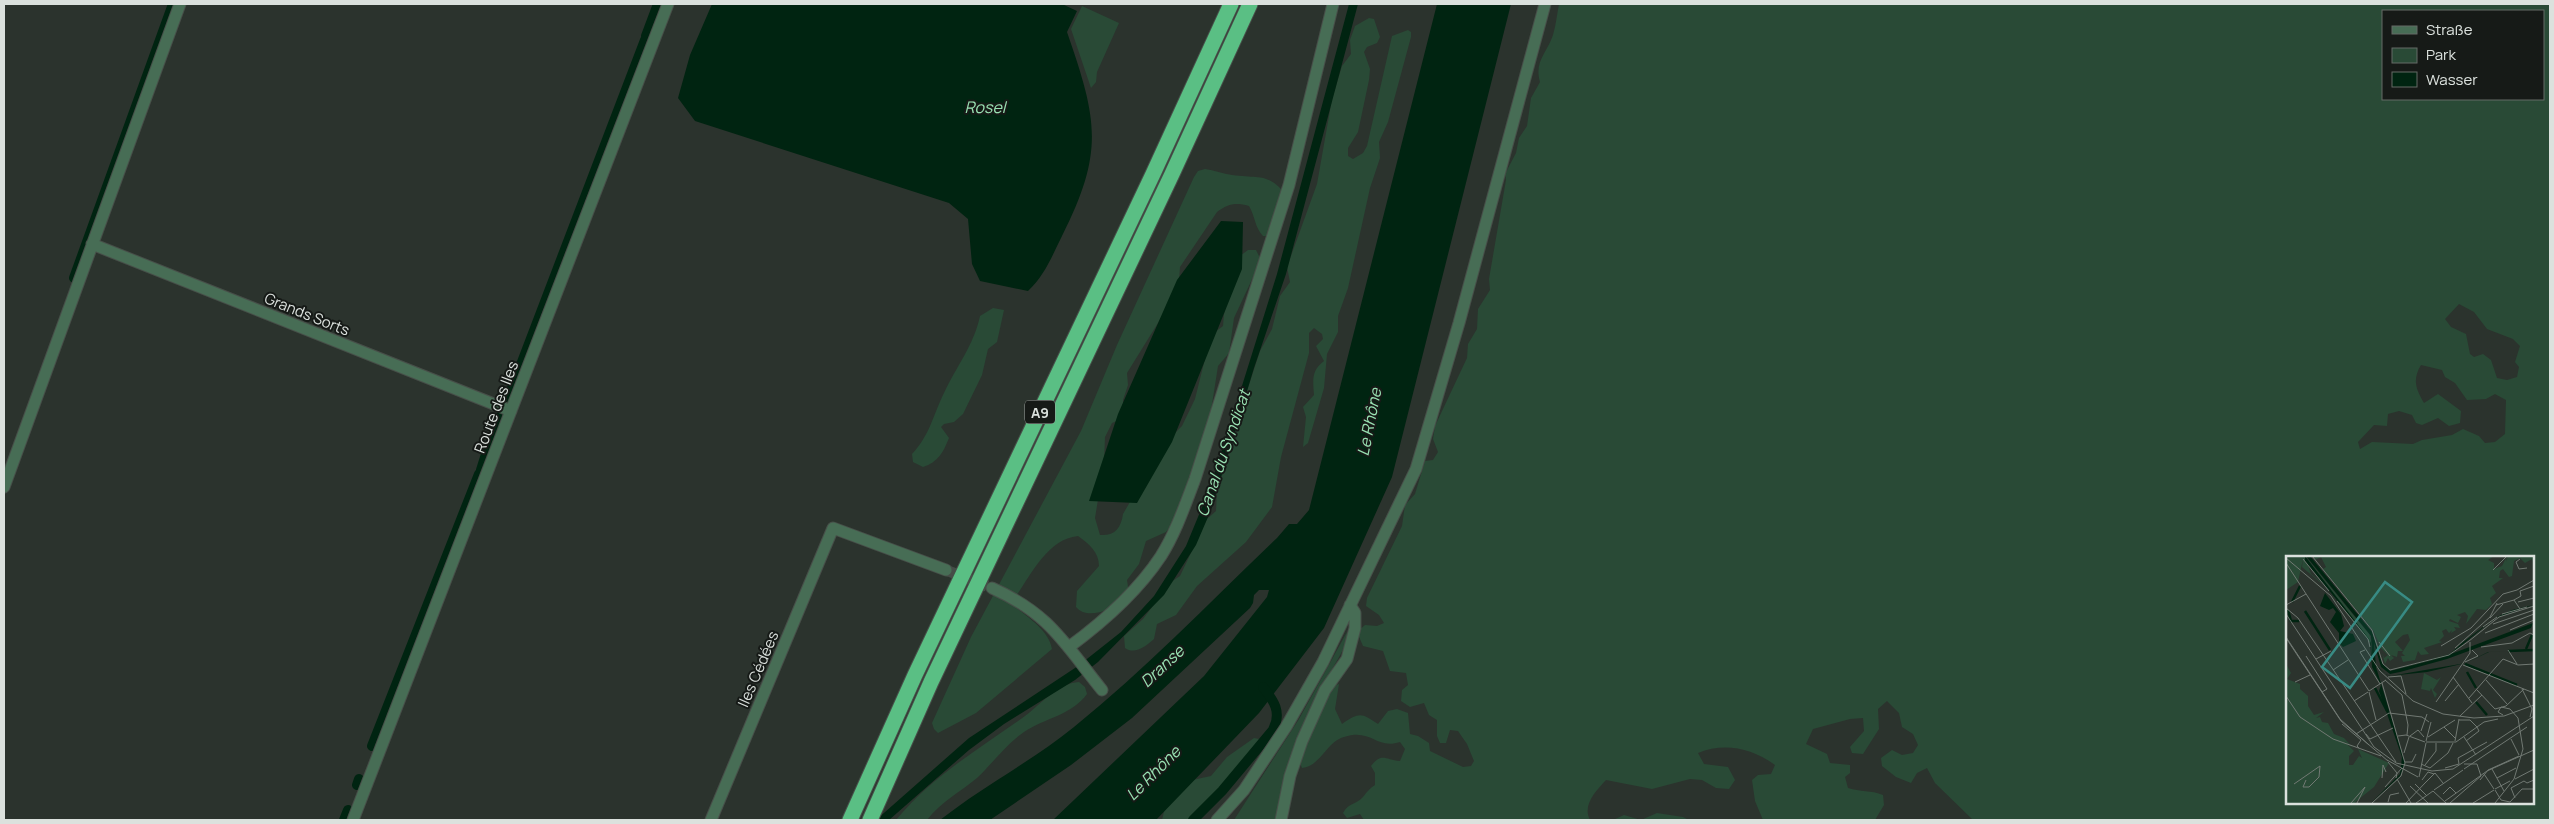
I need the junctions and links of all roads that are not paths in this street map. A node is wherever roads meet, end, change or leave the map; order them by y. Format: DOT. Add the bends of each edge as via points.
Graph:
graph roads {
  1 [pos="180,4"];
  2 [pos="668,4"];
  3 [pos="1231,4"];
  4 [pos="1250,4"];
  5 [pos="1333,4"];
  6 [pos="1545,4"];
  7 [pos="92,244"];
  8 [pos="511,411"];
  9 [pos="4,487"];
  10 [pos="946,570"];
  11 [pos="992,588"];
  12 [pos="1350,606"];
  13 [pos="1072,650"];
  14 [pos="1098,685"];
  15 [pos="353,820"];
  16 [pos="711,820"];
  17 [pos="850,820"];
  18 [pos="870,820"];
  19 [pos="1217,820"];
  20 [pos="1281,820"];
  1 -- 7 [label="street"];
  2 -- 8 [label="street, Route des Iles"];
  3 -- 17 [label="highway, A9"];
  4 -- 18 [label="highway, A9" via="931,682"];
  5 -- 13 [label="street" via="1289,185 1180,519 1161,556 1132,592"];
  6 -- 12 [label="street" via="1424,444 1383,540"];
  7 -- 8 [label="street, Grands Sorts"];
  7 -- 9 [label="street"];
  8 -- 15 [label="street, Route des Iles"];
  10 -- 16 [label="street, Iles Cédées" via="833,528"];
  11 -- 13 [label="street" via="1034,610"];
  12 -- 19 [label="street" via="1286,727 1244,790"];
  12 -- 20 [label="street" via="1356,613 1347,659 1325,690 1302,741 1290,776"];
  13 -- 14 [label="street"];
}
